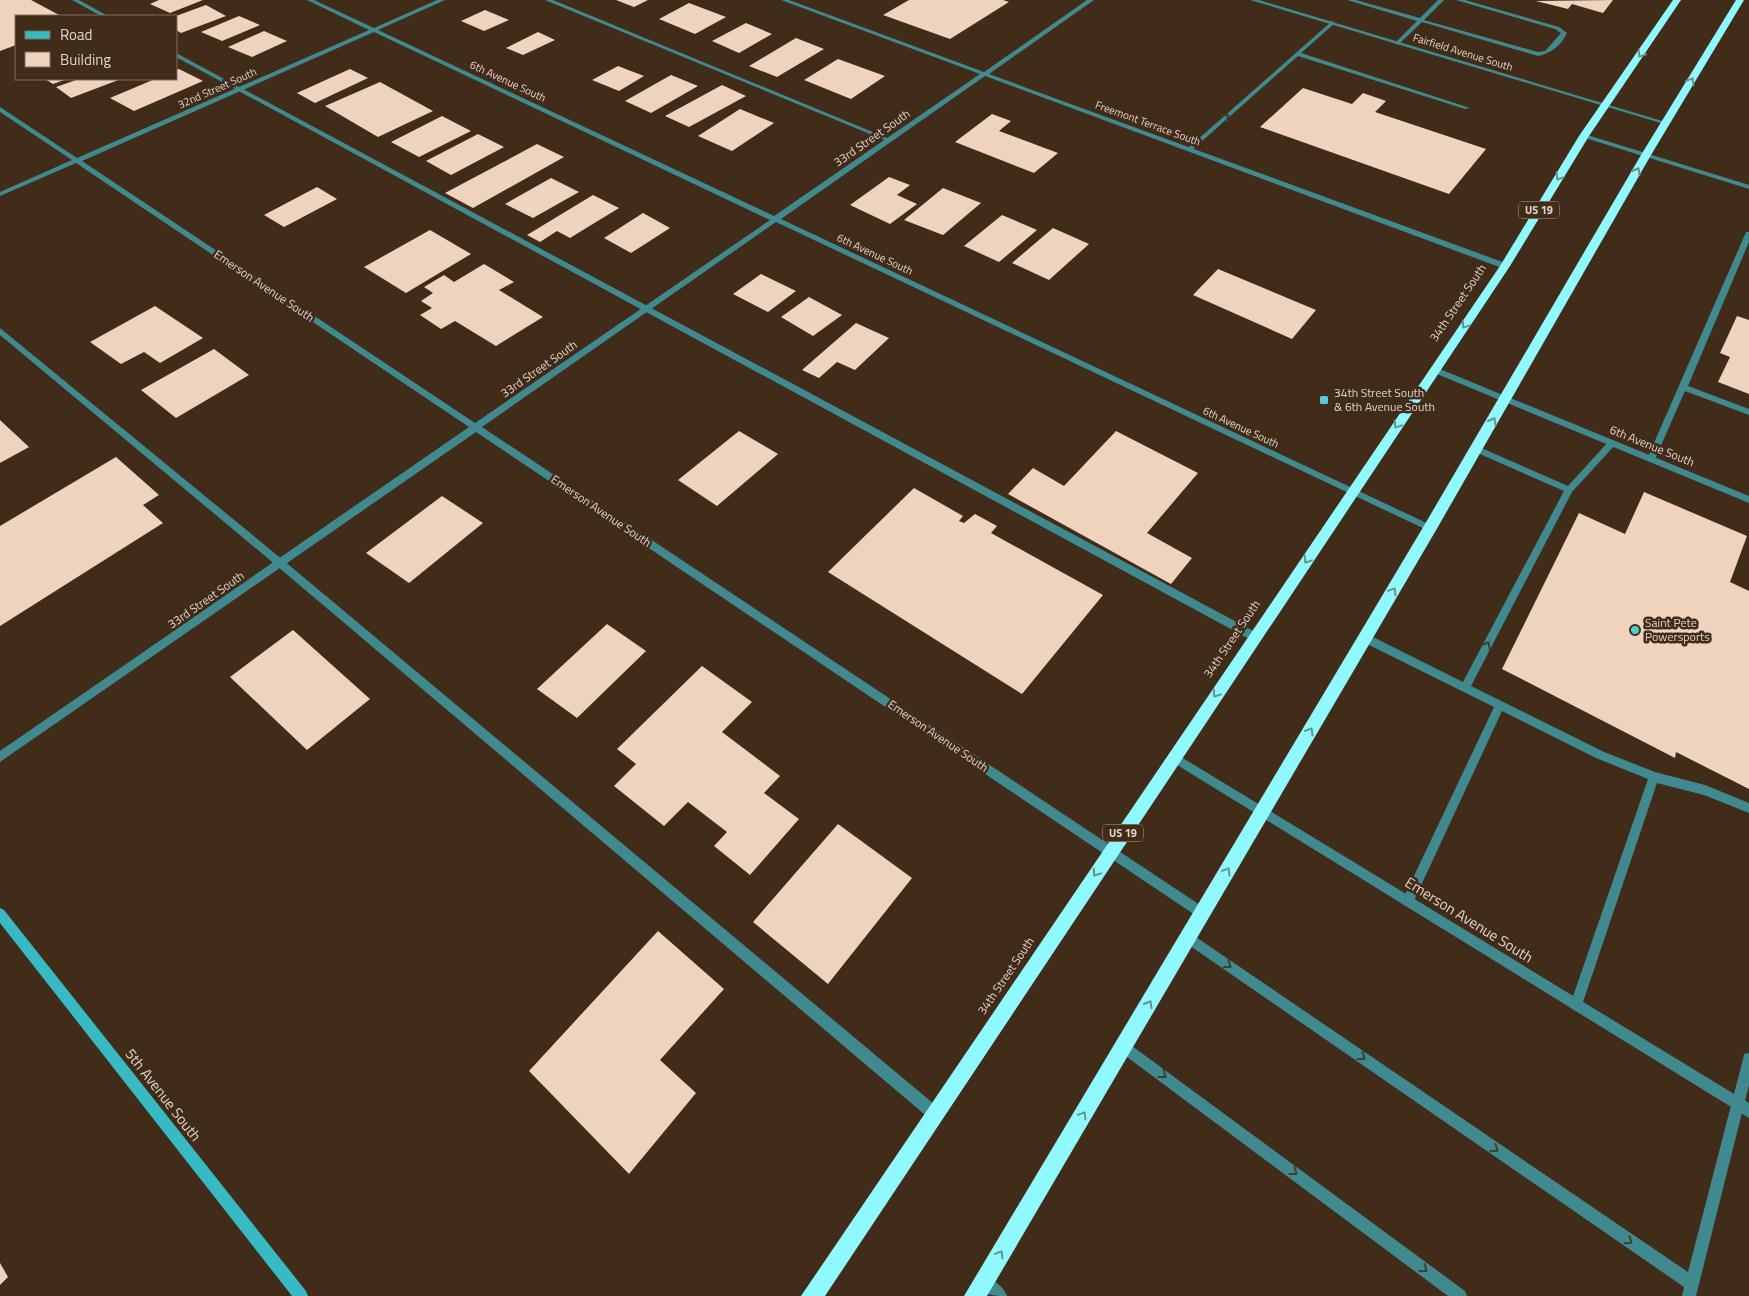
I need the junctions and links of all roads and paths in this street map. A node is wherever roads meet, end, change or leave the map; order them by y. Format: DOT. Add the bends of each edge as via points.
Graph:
graph roads {
  1 [pos="75,0"];
  2 [pos="310,0"];
  3 [pos="442,0"];
  4 [pos="548,0"];
  5 [pos="784,0"];
  6 [pos="1091,0"];
  7 [pos="1253,0"];
  8 [pos="1350,0"];
  9 [pos="1441,0"];
  10 [pos="1459,0"];
  11 [pos="1678,0"];
  12 [pos="1740,0"];
  13 [pos="103,15"];
  14 [pos="1420,20"];
  15 [pos="1332,23"];
  16 [pos="374,30"];
  17 [pos="1398,43"];
  18 [pos="1298,54"];
  19 [pos="178,56"];
  20 [pos="985,74"];
  21 [pos="238,90"];
  22 [pos="1606,105"];
  23 [pos="1468,108"];
  24 [pos="0,109"];
  25 [pos="1666,123"];
  26 [pos="1584,136"];
  27 [pos="889,140"];
  28 [pos="1190,149"];
  29 [pos="1646,155"];
  30 [pos="77,160"];
  31 [pos="1749,187"];
  32 [pos="0,194"];
  33 [pos="775,219"];
  34 [pos="1749,234"];
  35 [pos="1746,249"];
  36 [pos="1505,266"];
  37 [pos="646,309"];
  38 [pos="0,330"];
  39 [pos="1434,370"];
  40 [pos="1683,387"];
  41 [pos="1506,399"];
  42 [pos="1749,412"];
  43 [pos="475,427"];
  44 [pos="1612,443"];
  45 [pos="1476,449"];
  46 [pos="1651,460"];
  47 [pos="1568,490"];
  48 [pos="1352,492"];
  49 [pos="1749,500"];
  50 [pos="1430,528"];
  51 [pos="280,562"];
  52 [pos="1255,637"];
  53 [pos="1365,638"];
  54 [pos="1465,688"];
  55 [pos="1500,705"];
  56 [pos="0,757"];
  57 [pos="1173,757"];
  58 [pos="1654,777"];
  59 [pos="1749,808"];
  60 [pos="1262,812"];
  61 [pos="1110,852"];
  62 [pos="1408,902"];
  63 [pos="1202,913"];
  64 [pos="0,914"];
  65 [pos="1187,937"];
  66 [pos="1576,1005"];
  67 [pos="1124,1046"];
  68 [pos="1749,1059"];
  69 [pos="1743,1108"];
  70 [pos="935,1114"];
  71 [pos="979,1289"];
  72 [pos="1691,1290"];
  73 [pos="301,1296"];
  74 [pos="812,1296"];
  75 [pos="1000,1296"];
  76 [pos="1460,1296"];
  1 -- 13 [label="street"];
  2 -- 16 [label="street, 6th Avenue South"];
  3 -- 16 [label="street, 32nd Street South"];
  4 -- 27 [label="street"];
  5 -- 20 [label="street, Freemont Terrace South"];
  6 -- 20 [label="street, 33rd Street South"];
  7 -- 15 [label="street, Fairfield Avenue South"];
  8 -- 14 [label="street"];
  9 -- 14 [label="street"];
  10 -- 14 [label="street" via="1557,28 1564,33 1547,53 1538,54"];
  11 -- 22 [label="highway, 34th Street South / US 19, one-way"];
  25 -- 12 [label="highway, one-way"];
  14 -- 17 [label="street"];
  15 -- 17 [label="street, Fairfield Avenue South"];
  15 -- 18 [label="street"];
  16 -- 21 [label="street, 32nd Street South"];
  16 -- 33 [label="street, 6th Avenue South"];
  17 -- 22 [label="street, Fairfield Avenue South"];
  18 -- 23 [label="street"];
  28 -- 18 [label="street, one-way"];
  19 -- 21 [label="street"];
  20 -- 27 [label="street, 33rd Street South"];
  20 -- 28 [label="street, Freemont Terrace South"];
  21 -- 30 [label="street, 32nd Street South"];
  21 -- 37 [label="street"];
  22 -- 25 [label="street, Fairfield Avenue South"];
  22 -- 26 [label="highway, 34th Street South / US 19"];
  24 -- 30 [label="street, Emerson Avenue South"];
  25 -- 29 [label="highway"];
  26 -- 29 [label="street"];
  26 -- 36 [label="highway, 34th Street South / US 19, one-way"];
  27 -- 33 [label="street, 33rd Street South"];
  28 -- 36 [label="street, Freemont Terrace South"];
  29 -- 31 [label="street"];
  41 -- 29 [label="highway, one-way"];
  30 -- 32 [label="street, 32nd Street South"];
  30 -- 43 [label="street, Emerson Avenue South"];
  33 -- 37 [label="street, 33rd Street South"];
  33 -- 48 [label="street, 6th Avenue South"];
  34 -- 35 [label="street"];
  35 -- 40 [label="street"];
  36 -- 39 [label="highway, 34th Street South / US 19, one-way"];
  37 -- 43 [label="street, 33rd Street South"];
  37 -- 52 [label="street"];
  38 -- 51 [label="street"];
  39 -- 41 [label="street, 6th Avenue South"];
  39 -- 48 [label="highway, 34th Street South / US 19, one-way"];
  40 -- 42 [label="street"];
  40 -- 46 [label="street"];
  41 -- 44 [label="street, 6th Avenue South"];
  45 -- 41 [label="highway, one-way"];
  43 -- 51 [label="street, 33rd Street South"];
  43 -- 61 [label="street, Emerson Avenue South"];
  44 -- 46 [label="street, 6th Avenue South"];
  44 -- 47 [label="street"];
  45 -- 47 [label="street"];
  45 -- 50 [label="highway"];
  46 -- 49 [label="street, 6th Avenue South"];
  54 -- 47 [label="street, one-way"];
  48 -- 50 [label="street, 6th Avenue South"];
  48 -- 52 [label="highway, 34th Street South / US 19, one-way"];
  53 -- 50 [label="highway, one-way"];
  51 -- 56 [label="street, 33rd Street South"];
  51 -- 70 [label="street"];
  52 -- 57 [label="highway, 34th Street South / US 19, one-way"];
  53 -- 54 [label="street"];
  60 -- 53 [label="highway, one-way"];
  54 -- 55 [label="street"];
  55 -- 58 [label="street" via="1600,755"];
  55 -- 62 [label="street"];
  57 -- 60 [label="street, Emerson Avenue South"];
  57 -- 61 [label="highway, 34th Street South / US 19"];
  58 -- 59 [label="street" via="1705,790"];
  58 -- 66 [label="street"];
  60 -- 62 [label="street, Emerson Avenue South"];
  63 -- 60 [label="highway, one-way"];
  61 -- 63 [label="street, Emerson Avenue South"];
  61 -- 70 [label="highway, 34th Street South / US 19, one-way"];
  62 -- 66 [label="street, Emerson Avenue South"];
  63 -- 65 [label="highway"];
  64 -- 73 [label="street, 5th Avenue South"];
  67 -- 65 [label="highway, one-way"];
  65 -- 72 [label="street, one-way"];
  66 -- 69 [label="street, Emerson Avenue South"];
  71 -- 67 [label="highway, one-way"];
  67 -- 76 [label="street, one-way"];
  68 -- 69 [label="street"];
  69 -- 72 [label="street"];
  70 -- 74 [label="highway, 34th Street South / US 19"];
  71 -- 75 [label="street"];
}
